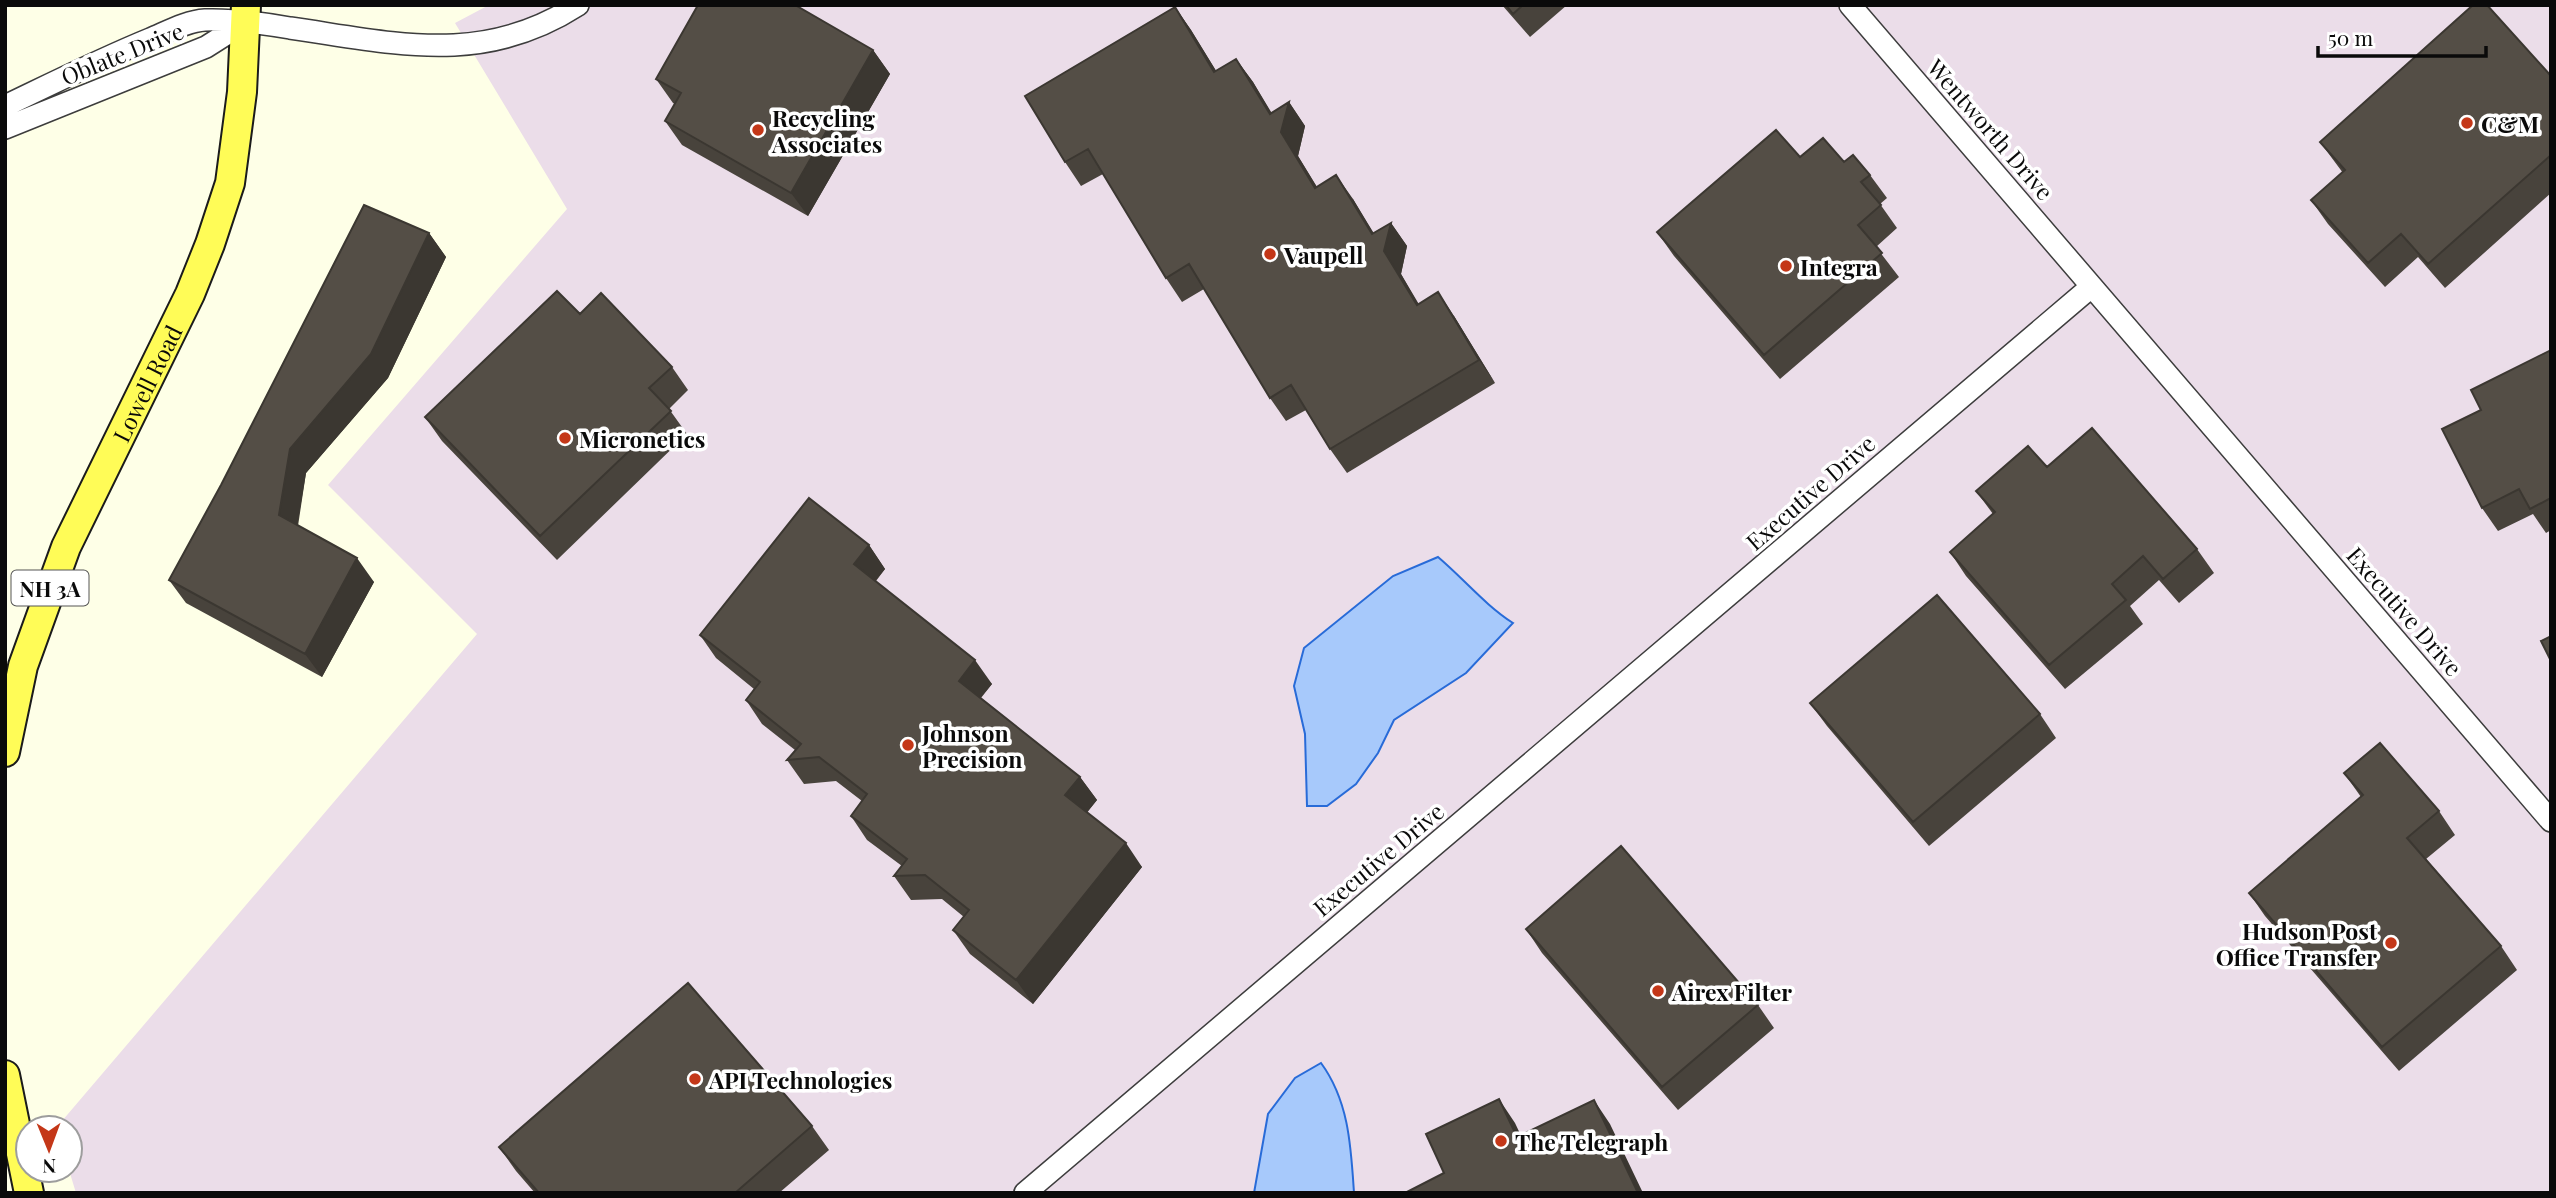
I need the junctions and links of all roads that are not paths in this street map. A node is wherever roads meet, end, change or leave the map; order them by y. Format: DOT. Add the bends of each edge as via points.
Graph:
graph roads {
  1 [pos="578,5"];
  2 [pos="1850,5"];
  3 [pos="246,13"];
  4 [pos="5,106"];
  5 [pos="5,128"];
  6 [pos="2091,287"];
  7 [pos="5,752"];
  8 [pos="2551,821"];
  9 [pos="5,1075"];
  10 [pos="29,1193"];
  11 [pos="1025,1193"];
  1 -- 3 [label="street" via="538,28 487,43 430,47"];
  2 -- 6 [label="street, Wentworth Drive"];
  3 -- 4 [label="street, Oblate Drive" via="170,31"];
  3 -- 5 [label="street, Oblate Drive" via="206,47"];
  3 -- 7 [label="main road, Lowell Road / NH 3A" via="230,183 190,294 66,547 23,666"];
  6 -- 8 [label="street, Executive Drive"];
  6 -- 11 [label="street, Executive Drive"];
  9 -- 10 [label="main road"];
}
